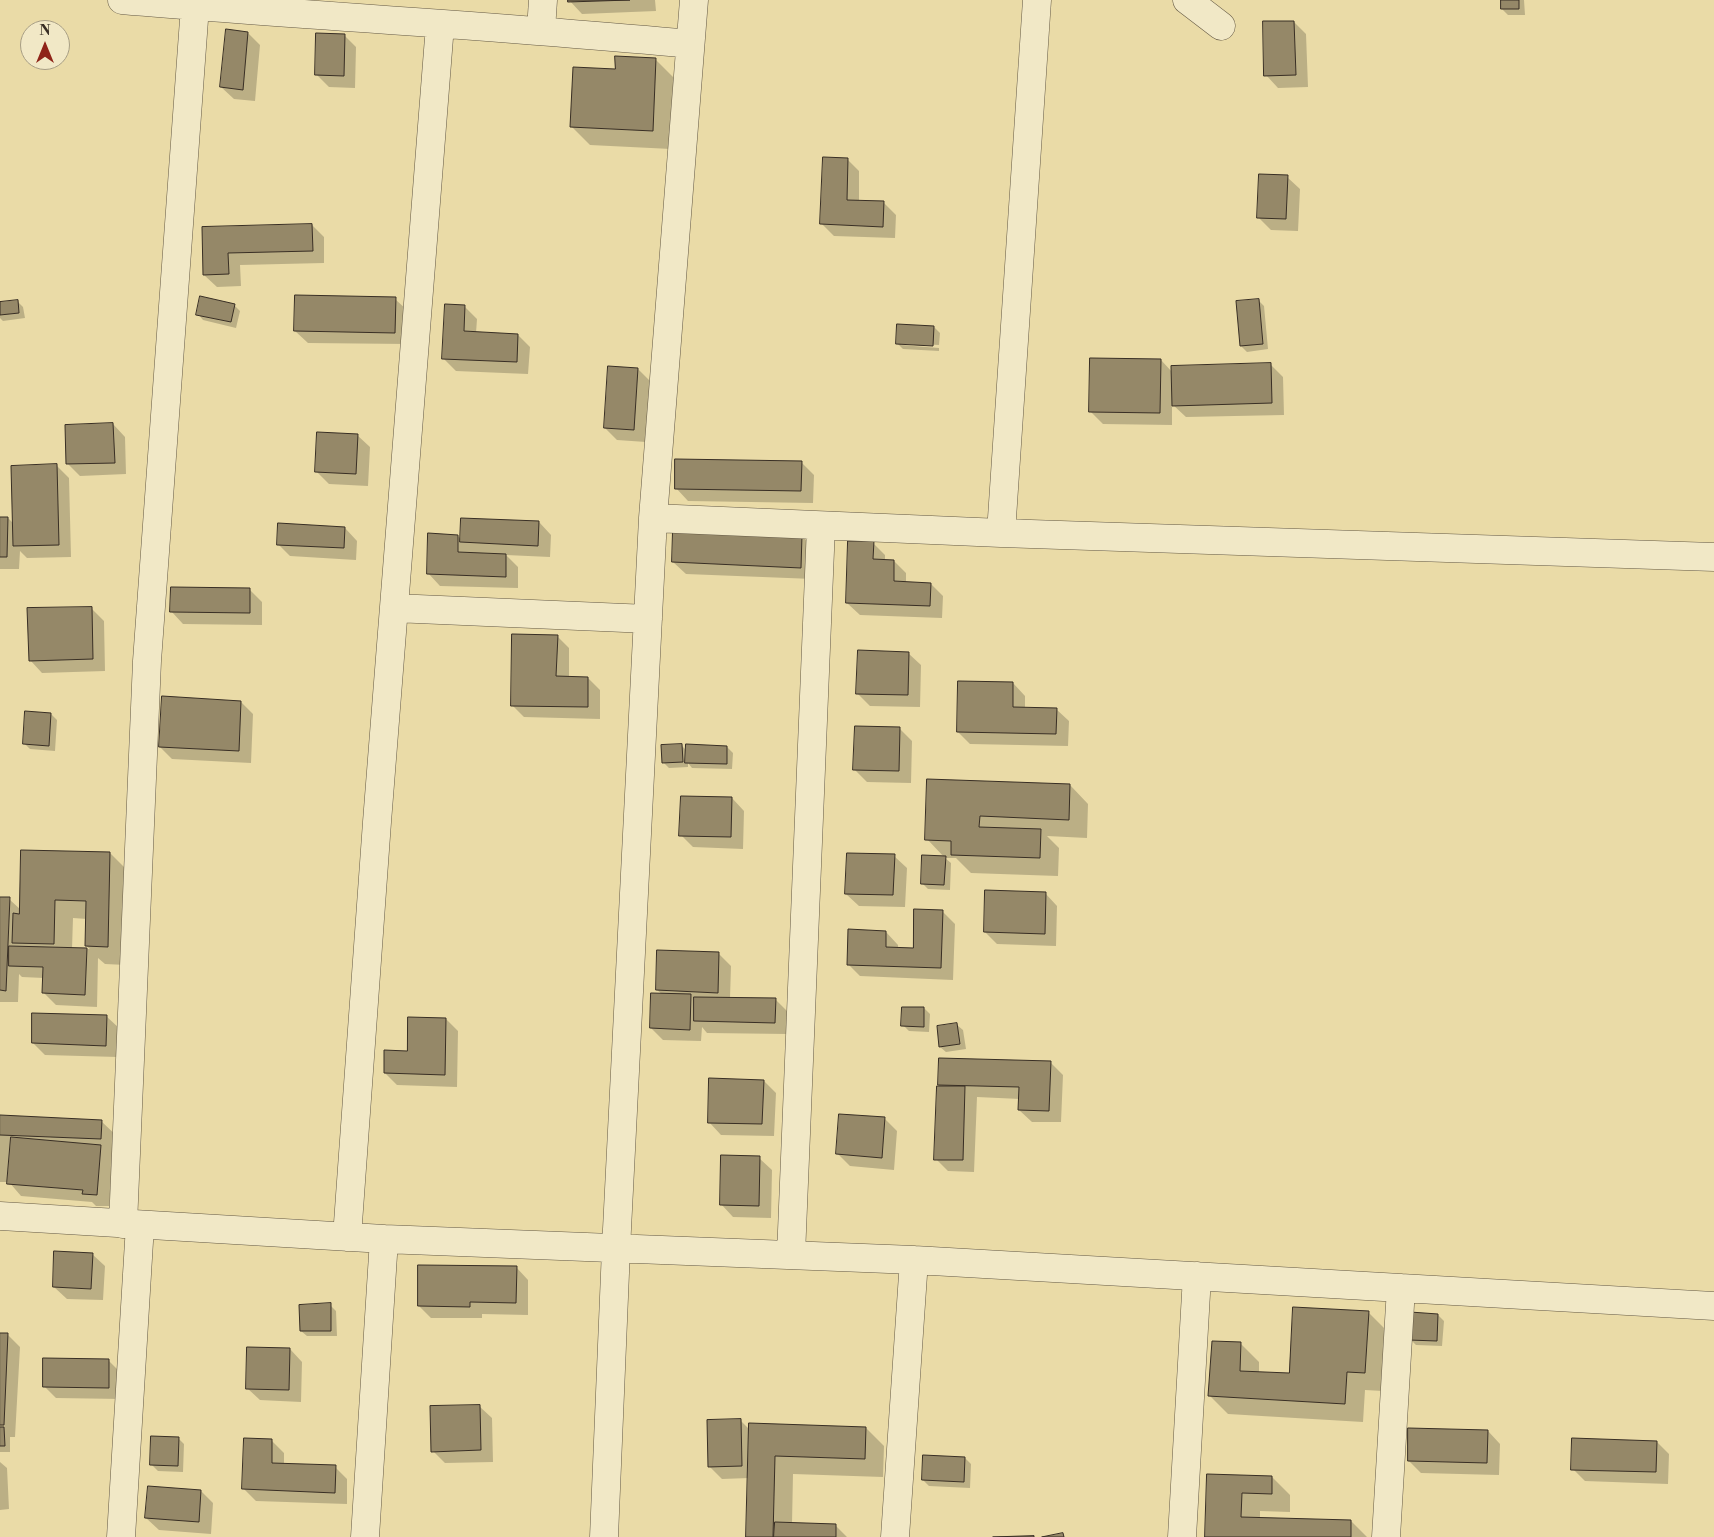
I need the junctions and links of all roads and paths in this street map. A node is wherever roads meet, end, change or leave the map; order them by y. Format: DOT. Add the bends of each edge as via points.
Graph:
graph roads {
  1 [pos="122,0"];
  2 [pos="543,0"];
  3 [pos="694,0"];
  4 [pos="1037,0"];
  5 [pos="1188,0"];
  6 [pos="195,6"];
  7 [pos="300,7"];
  8 [pos="440,25"];
  9 [pos="1221,26"];
  10 [pos="541,30"];
  11 [pos="690,44"];
  12 [pos="653,518"];
  13 [pos="821,526"];
  14 [pos="1001,534"];
  15 [pos="1714,557"];
  16 [pos="394,608"];
  17 [pos="648,619"];
  18 [pos="0,1216"];
  19 [pos="132,1224"];
  20 [pos="347,1237"];
  21 [pos="384,1239"];
  22 [pos="616,1249"];
  23 [pos="791,1256"];
  24 [pos="914,1260"];
  25 [pos="1197,1276"];
  26 [pos="1401,1288"];
  27 [pos="1714,1306"];
  28 [pos="121,1537"];
  29 [pos="365,1537"];
  30 [pos="604,1537"];
  31 [pos="895,1537"];
  32 [pos="1182,1537"];
  33 [pos="1386,1537"];
  1 -- 6 [label="street"];
  2 -- 10 [label="street"];
  3 -- 11 [label="street"];
  4 -- 14 [label="street"];
  5 -- 9 [label="street"];
  6 -- 7 [label="street"];
  6 -- 19 [label="street" via="147,661"];
  7 -- 8 [label="street"];
  8 -- 10 [label="street"];
  8 -- 16 [label="street"];
  10 -- 11 [label="street"];
  11 -- 12 [label="street"];
  12 -- 13 [label="street"];
  12 -- 17 [label="street"];
  13 -- 14 [label="street"];
  13 -- 23 [label="street"];
  14 -- 15 [label="street"];
  16 -- 17 [label="street"];
  16 -- 20 [label="street"];
  17 -- 22 [label="street"];
  18 -- 19 [label="street"];
  19 -- 20 [label="street"];
  19 -- 28 [label="street"];
  20 -- 21 [label="street"];
  21 -- 22 [label="street"];
  21 -- 29 [label="street"];
  22 -- 23 [label="street"];
  22 -- 30 [label="street"];
  23 -- 24 [label="street"];
  24 -- 25 [label="street"];
  24 -- 31 [label="street"];
  25 -- 26 [label="street"];
  25 -- 32 [label="street"];
  26 -- 27 [label="street"];
  26 -- 33 [label="street"];
}
